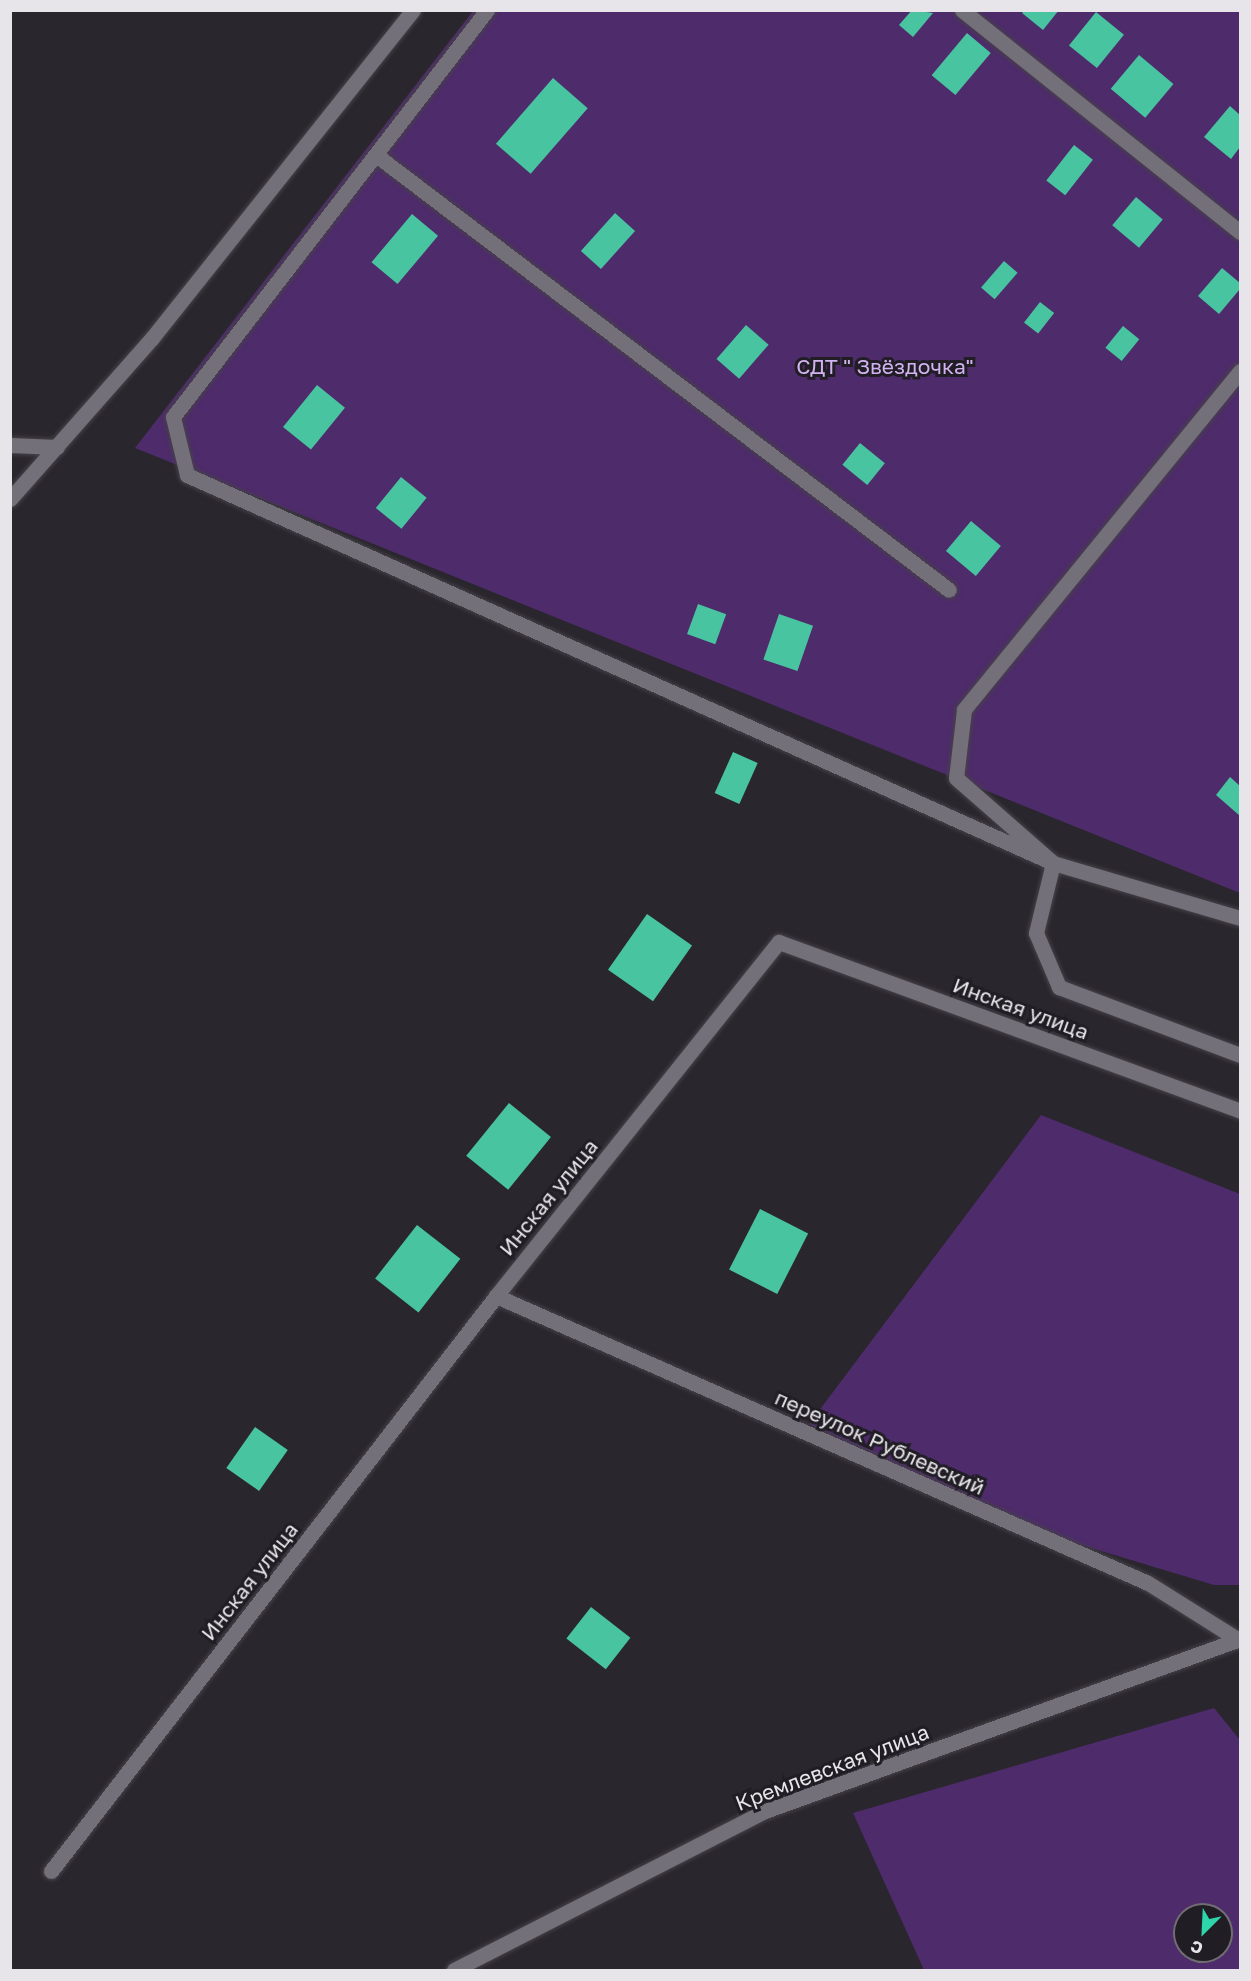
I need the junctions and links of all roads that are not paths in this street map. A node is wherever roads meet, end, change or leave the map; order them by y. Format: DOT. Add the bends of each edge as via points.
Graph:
graph roads {
  1 [pos="413,10"];
  2 [pos="487,10"];
  3 [pos="962,10"];
  4 [pos="376,154"];
  5 [pos="1240,232"];
  6 [pos="1240,372"];
  7 [pos="10,445"];
  8 [pos="57,447"];
  9 [pos="10,499"];
  10 [pos="949,590"];
  11 [pos="1053,863"];
  12 [pos="1240,918"];
  13 [pos="1240,1055"];
  14 [pos="1240,1111"];
  15 [pos="496,1296"];
  16 [pos="1240,1640"];
  17 [pos="51,1871"];
  18 [pos="454,1971"];
  1 -- 8 [label="street" via="152,338"];
  2 -- 4 [label="street"];
  3 -- 5 [label="street"];
  4 -- 10 [label="street"];
  4 -- 11 [label="street" via="173,417 187,475"];
  6 -- 11 [label="street" via="964,710 956,778"];
  7 -- 8 [label="street"];
  8 -- 9 [label="street"];
  11 -- 12 [label="street"];
  11 -- 13 [label="street" via="1036,933 1059,987"];
  14 -- 15 [label="street, Инская улица" via="779,942"];
  15 -- 16 [label="street, переулок Рублевский" via="1148,1583"];
  15 -- 17 [label="street, Инская улица"];
  16 -- 18 [label="street, Кремлевская улица" via="765,1811"];
}
